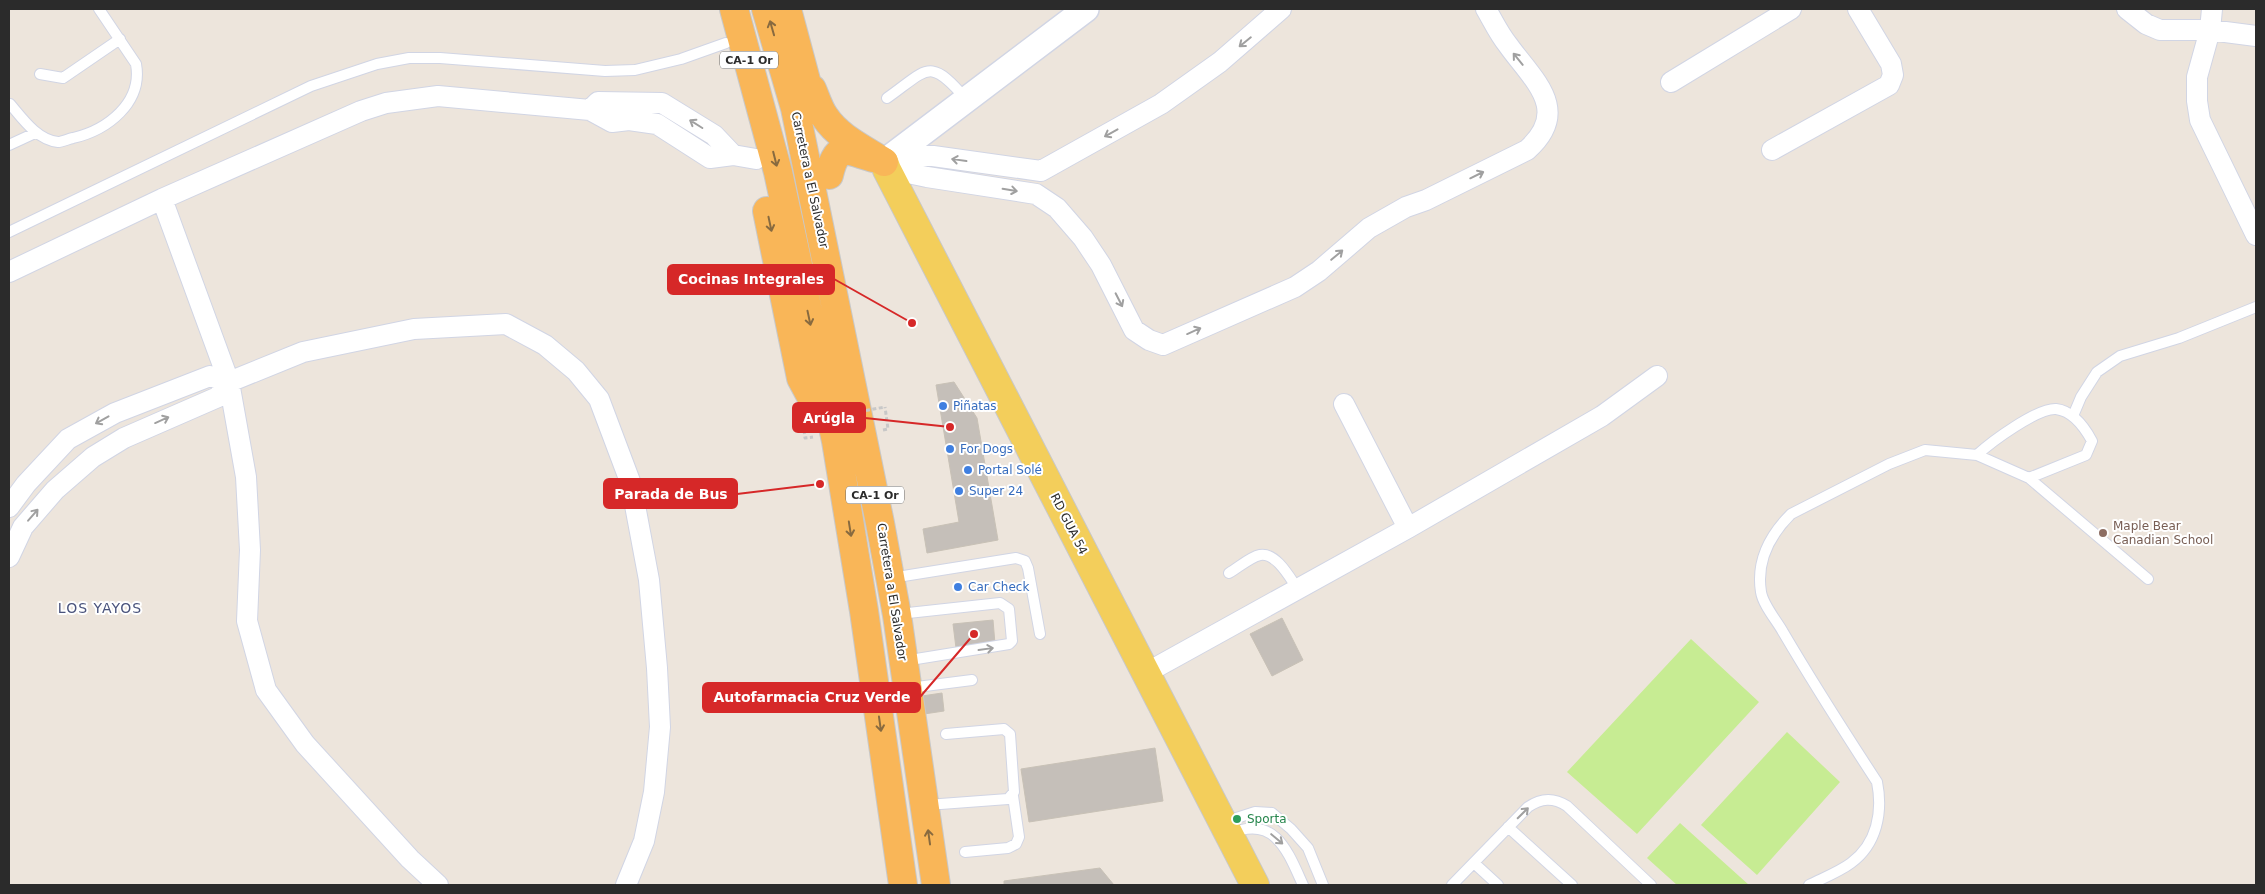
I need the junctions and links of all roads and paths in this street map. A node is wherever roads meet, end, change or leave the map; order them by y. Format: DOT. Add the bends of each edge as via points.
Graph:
graph roads {
  1 [pos="100,9"];
  2 [pos="716,9"];
  3 [pos="734,9"];
  4 [pos="766,9"];
  5 [pos="787,9"];
  6 [pos="1086,9"];
  7 [pos="1281,9"];
  8 [pos="1486,9"];
  9 [pos="1791,9"];
  10 [pos="1858,9"];
  11 [pos="2128,9"];
  12 [pos="2212,9"];
  13 [pos="2210,30"];
  14 [pos="2256,36"];
  15 [pos="120,39"];
  16 [pos="726,43"];
  17 [pos="805,72"];
  18 [pos="40,74"];
  19 [pos="1671,82"];
  20 [pos="887,98"];
  21 [pos="966,99"];
  22 [pos="10,104"];
  23 [pos="35,133"];
  24 [pos="9,145"];
  25 [pos="1772,150"];
  26 [pos="744,157"];
  27 [pos="884,162"];
  28 [pos="1042,171"];
  29 [pos="829,175"];
  30 [pos="1036,194"];
  31 [pos="162,199"];
  32 [pos="9,232"];
  33 [pos="2256,235"];
  34 [pos="9,272"];
  35 [pos="2256,307"];
  36 [pos="1657,376"];
  37 [pos="229,382"];
  38 [pos="1344,404"];
  39 [pos="2073,416"];
  40 [pos="802,422"];
  41 [pos="888,429"];
  42 [pos="836,441"];
  43 [pos="1977,455"];
  44 [pos="2029,478"];
  45 [pos="9,508"];
  46 [pos="880,523"];
  47 [pos="1408,528"];
  48 [pos="9,557"];
  49 [pos="1229,573"];
  50 [pos="890,578"];
  51 [pos="2148,579"];
  52 [pos="1297,588"];
  53 [pos="897,615"];
  54 [pos="1040,634"];
  55 [pos="903,661"];
  56 [pos="1146,673"];
  57 [pos="972,680"];
  58 [pos="908,688"];
  59 [pos="946,734"];
  60 [pos="1013,796"];
  61 [pos="924,805"];
  62 [pos="1508,827"];
  63 [pos="1226,828"];
  64 [pos="965,852"];
  65 [pos="1474,862"];
  66 [pos="438,885"];
  67 [pos="626,885"];
  68 [pos="903,885"];
  69 [pos="936,885"];
  70 [pos="1255,885"];
  71 [pos="1303,885"];
  72 [pos="1322,885"];
  73 [pos="1452,885"];
  74 [pos="1498,885"];
  75 [pos="1572,885"];
  76 [pos="1651,885"];
  77 [pos="1809,885"];
  1 -- 15 [label="lane"];
  2 -- 16 [label="highway"];
  3 -- 42 [label="highway, CA-1 Or, one-way" via="778,172"];
  46 -- 4 [label="highway, Carretera a El Salvador / CA-1 Or, one-way" via="795,108"];
  5 -- 17 [label="highway"];
  6 -- 21 [label="street"];
  7 -- 28 [label="street, one-way" via="1220,62 1162,104"];
  30 -- 8 [label="street, one-way" via="1057,208 1083,238 1134,330 1163,345 1295,287 1369,228 1527,150 1533,144 1544,127 1548,104 1540,87 1506,44"];
  9 -- 19 [label="street"];
  10 -- 25 [label="street" via="1890,64 1893,75 1889,85"];
  11 -- 13 [label="street" via="2146,24 2160,30"];
  12 -- 13 [label="street"];
  13 -- 14 [label="street"];
  13 -- 33 [label="street" via="2196,76 2200,120"];
  15 -- 18 [label="lane" via="63,78"];
  15 -- 23 [label="lane" via="136,64 138,74 136,90 125,108 105,126 86,135 57,142"];
  16 -- 26 [label="highway"];
  16 -- 32 [label="lane" via="665,64 605,72 440,58 409,58 377,64 311,86"];
  17 -- 27 [label="highway" via="829,123"];
  17 -- 29 [label="highway"];
  20 -- 21 [label="lane" via="923,72 934,70 944,74"];
  21 -- 27 [label="street"];
  22 -- 23 [label="lane"];
  23 -- 24 [label="lane"];
  26 -- 31 [label="street" via="662,103 598,102 590,110 438,96 386,103 361,111"];
  26 -- 42 [label="highway, one-way" via="801,378"];
  28 -- 27 [label="street, one-way" via="933,156 912,156"];
  27 -- 29 [label="highway" via="849,151 840,152 833,158"];
  27 -- 30 [label="street, one-way" via="908,173"];
  27 -- 56 [label="main road, RD GUA 54"];
  28 -- 30 [label="street"];
  29 -- 46 [label="highway" via="860,336 882,477"];
  31 -- 34 [label="street"];
  31 -- 37 [label="street"];
  35 -- 39 [label="lane" via="2179,338 2120,356 2098,372"];
  36 -- 47 [label="street" via="1602,416"];
  37 -- 45 [label="street, one-way" via="210,376 115,413 68,439 26,484"];
  48 -- 37 [label="street, one-way" via="23,527 55,490 93,457 124,438 218,397"];
  37 -- 66 [label="street" via="246,477 250,550 247,621 266,690 305,744 410,859"];
  37 -- 67 [label="street" via="303,352 414,329 506,324 545,344 576,372 599,399 631,484 649,580 657,668 660,727 654,792 644,841"];
  38 -- 47 [label="street"];
  39 -- 43 [label="lane" via="2056,409 2032,416"];
  39 -- 44 [label="lane" via="2092,441 2086,455"];
  40 -- 41 [label="path, bridge" via="885,408"];
  42 -- 68 [label="highway, CA-1 Or, one-way"];
  43 -- 44 [label="lane"];
  43 -- 77 [label="lane" via="1925,450 1889,464 1791,514 1778,527 1762,559 1762,595 1877,782 1880,797 1876,827 1862,853 1850,864"];
  44 -- 51 [label="lane"];
  46 -- 50 [label="highway, Carretera a El Salvador / CA-1 Or"];
  47 -- 52 [label="street"];
  49 -- 52 [label="lane" via="1260,555 1268,556 1277,561"];
  50 -- 53 [label="highway, Carretera a El Salvador / CA-1 Or"];
  50 -- 54 [label="lane" via="1016,558 1025,561"];
  52 -- 56 [label="street"];
  53 -- 55 [label="highway, Carretera a El Salvador / CA-1 Or"];
  55 -- 53 [label="lane, one-way" via="1009,644 1012,641 1009,609 1000,603"];
  55 -- 58 [label="highway, Carretera a El Salvador / CA-1 Or"];
  56 -- 63 [label="main road, RD GUA 54"];
  57 -- 58 [label="lane"];
  58 -- 61 [label="highway, Carretera a El Salvador / CA-1 Or"];
  59 -- 60 [label="lane" via="998,728 1010,734"];
  60 -- 61 [label="lane"];
  60 -- 64 [label="lane" via="1019,837 1016,844 1008,848"];
  69 -- 61 [label="highway, Carretera a El Salvador / CA-1 Or, one-way"];
  62 -- 65 [label="lane"];
  62 -- 75 [label="lane"];
  62 -- 76 [label="lane, one-way" via="1534,803 1547,799 1561,802"];
  63 -- 70 [label="main road, RD GUA 54"];
  63 -- 71 [label="lane, one-way" via="1257,829 1274,836 1289,853"];
  63 -- 72 [label="lane" via="1255,812 1272,813 1308,848"];
  65 -- 73 [label="lane"];
  65 -- 74 [label="lane"];
}
